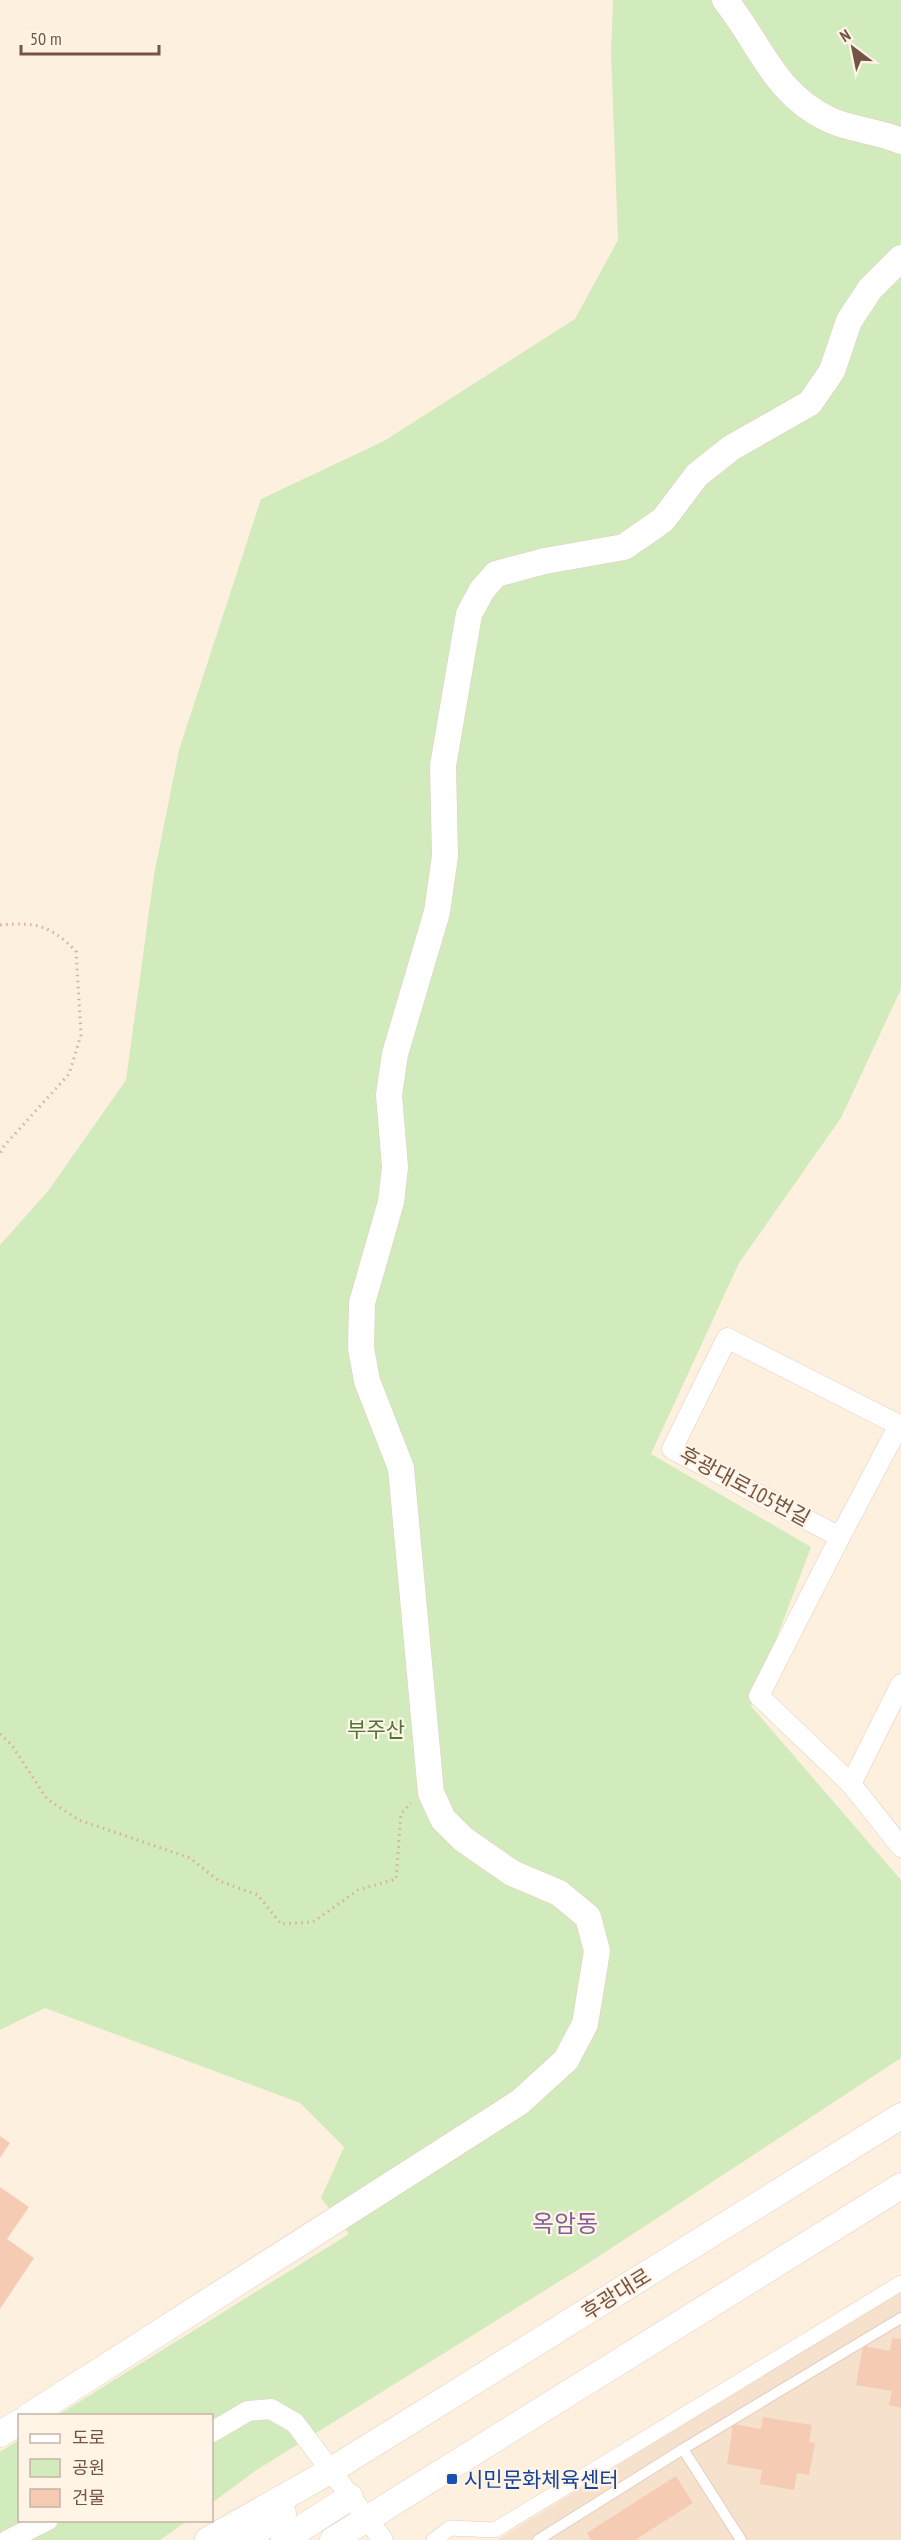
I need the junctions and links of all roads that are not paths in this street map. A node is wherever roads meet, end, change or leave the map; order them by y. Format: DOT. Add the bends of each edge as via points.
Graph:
graph roads {
  1 [pos="725,0"];
  2 [pos="901,141"];
  3 [pos="901,258"];
  4 [pos="900,1426"];
  5 [pos="840,1537"];
  6 [pos="901,1684"];
  7 [pos="850,1784"];
  8 [pos="901,1847"];
  9 [pos="901,2116"];
  10 [pos="901,2186"];
  11 [pos="901,2283"];
  12 [pos="901,2318"];
  13 [pos="31,2414"];
  14 [pos="18,2423"];
  15 [pos="213,2431"];
  16 [pos="0,2434"];
  17 [pos="683,2449"];
  18 [pos="330,2471"];
  19 [pos="350,2497"];
  20 [pos="366,2519"];
  21 [pos="44,2522"];
  22 [pos="8,2540"];
  23 [pos="208,2540"];
  24 [pos="246,2540"];
  25 [pos="284,2540"];
  26 [pos="333,2540"];
  27 [pos="383,2540"];
  28 [pos="434,2540"];
  29 [pos="538,2540"];
  30 [pos="741,2540"];
  1 -- 2 [label="street" via="777,81 803,106 832,121"];
  3 -- 13 [label="street" via="859,304 832,371 810,403 731,448 697,475 663,520 624,547 496,574 469,614 443,766 445,856 437,912 395,1054 389,1095 395,1167 391,1202 362,1303 361,1348 367,1381 401,1468 431,1793 443,1819 463,1839 512,1873 559,1893 588,1917 597,1951 585,2024 566,2060 520,2102"];
  4 -- 5 [label="street, 후광대로105번길"];
  4 -- 5 [label="street, 후광대로105번길" via="727,1338 672,1449"];
  5 -- 7 [label="street, 후광대로105번길" via="759,1696"];
  6 -- 7 [label="street"];
  7 -- 8 [label="street, 후광대로105번길"];
  9 -- 18 [label="street, 후광대로"];
  10 -- 20 [label="street"];
  11 -- 28 [label="street" via="495,2530 450,2528"];
  12 -- 17 [label="lane"];
  14 -- 16 [label="street"];
  15 -- 18 [label="street" via="248,2411 271,2409 295,2423"];
  17 -- 29 [label="lane"];
  17 -- 30 [label="lane"];
  18 -- 19 [label="street"];
  18 -- 23 [label="street, 후광대로"];
  18 -- 24 [label="street, 후광대로" via="294,2505"];
  19 -- 20 [label="street"];
  19 -- 25 [label="street"];
  20 -- 26 [label="street"];
  20 -- 27 [label="street"];
  21 -- 22 [label="street"];
}
